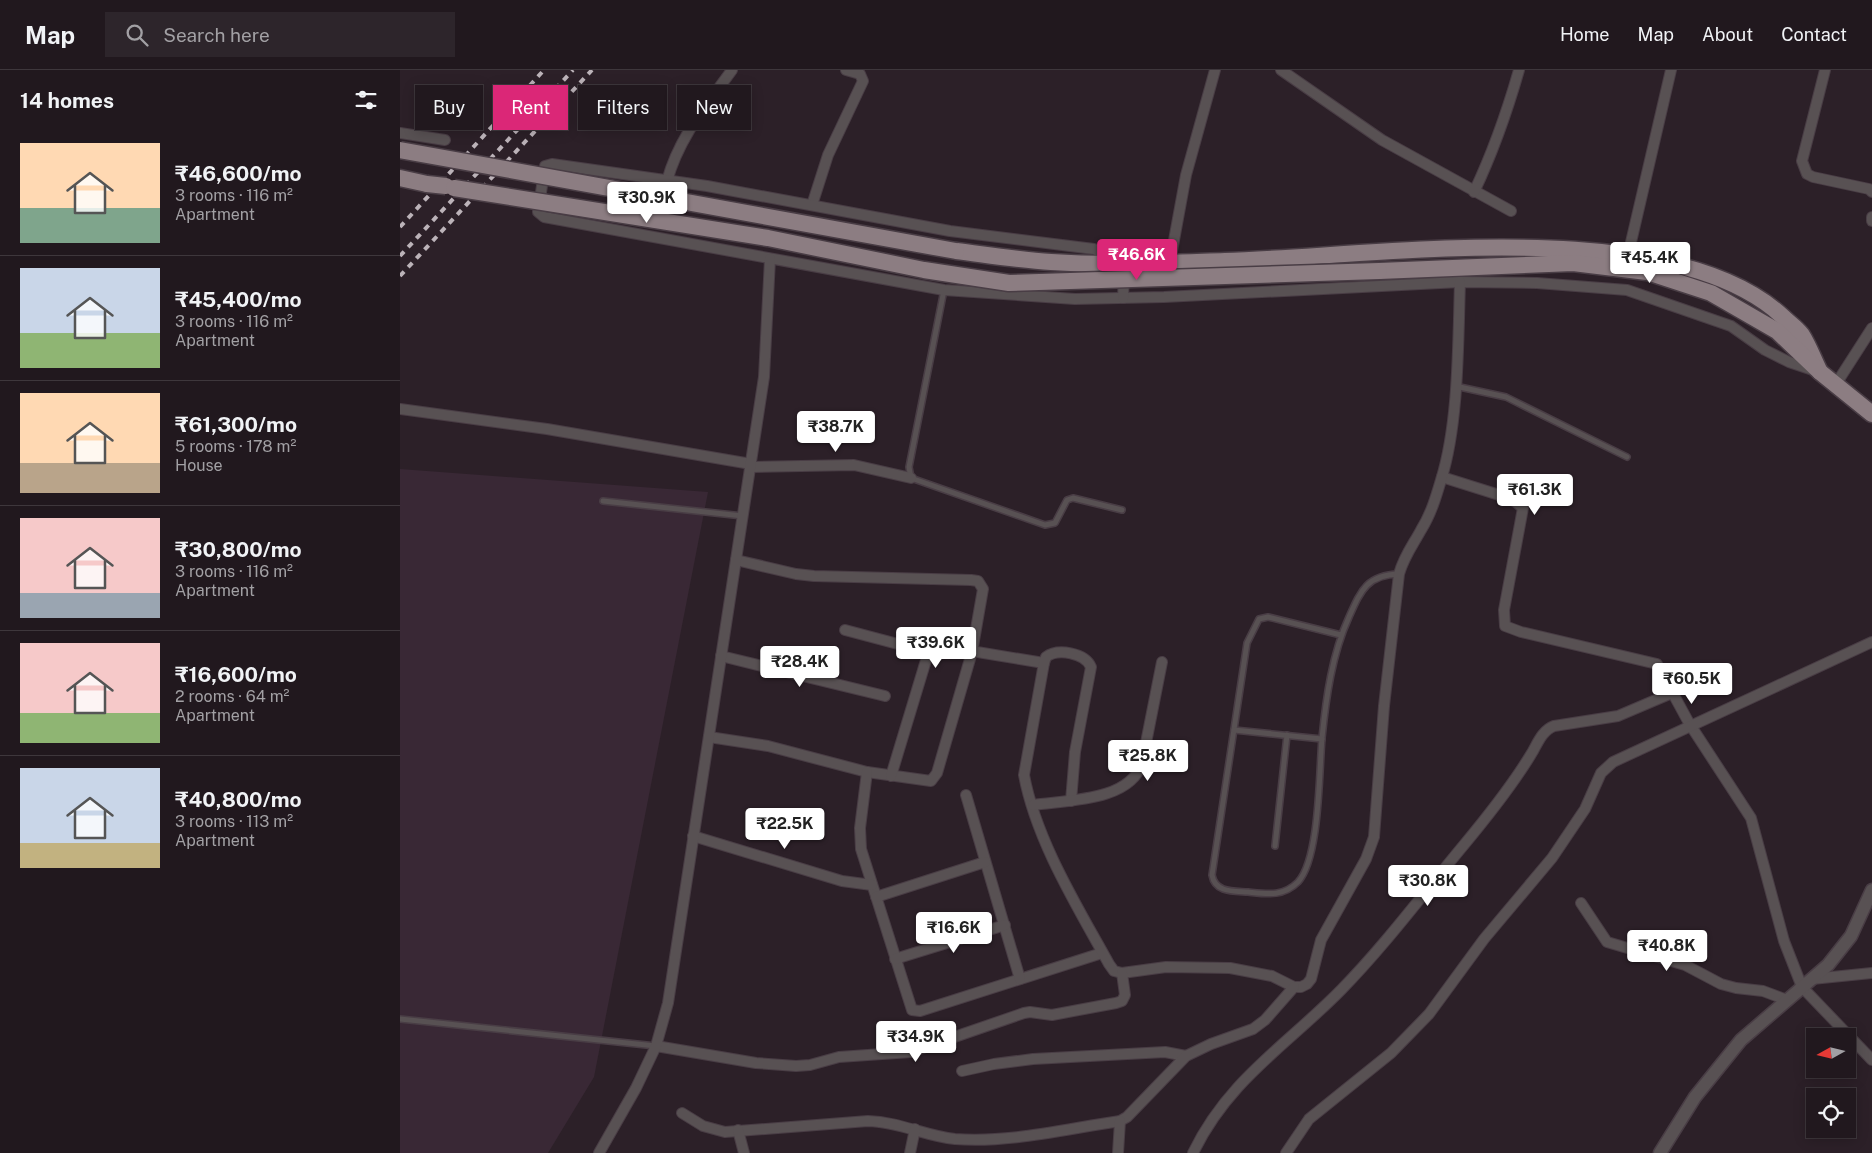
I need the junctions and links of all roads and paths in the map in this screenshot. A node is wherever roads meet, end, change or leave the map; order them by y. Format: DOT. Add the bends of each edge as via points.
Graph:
graph roads {
  1 [pos="732,70"];
  2 [pos="846,70"];
  3 [pos="1215,70"];
  4 [pos="1282,70"];
  5 [pos="1519,70"];
  6 [pos="1671,70"];
  7 [pos="1825,70"];
  8 [pos="400,133"];
  9 [pos="445,140"];
  10 [pos="400,150"];
  11 [pos="400,178"];
  12 [pos="667,181"];
  13 [pos="1474,192"];
  14 [pos="1872,192"];
  15 [pos="812,205"];
  16 [pos="1511,211"];
  17 [pos="1872,217"];
  18 [pos="1872,221"];
  19 [pos="1628,254"];
  20 [pos="770,259"];
  21 [pos="1170,262"];
  22 [pos="1125,264"];
  23 [pos="1460,282"];
  24 [pos="944,290"];
  25 [pos="1123,298"];
  26 [pos="1872,328"];
  27 [pos="1820,372"];
  28 [pos="1836,384"];
  29 [pos="1455,386"];
  30 [pos="400,409"];
  31 [pos="1872,414"];
  32 [pos="1627,457"];
  33 [pos="751,464"];
  34 [pos="1442,477"];
  35 [pos="911,478"];
  36 [pos="603,501"];
  37 [pos="1122,510"];
  38 [pos="743,516"];
  39 [pos="736,560"];
  40 [pos="1399,574"];
  41 [pos="845,630"];
  42 [pos="1340,635"];
  43 [pos="1872,642"];
  44 [pos="928,652"];
  45 [pos="972,652"];
  46 [pos="721,656"];
  47 [pos="1162,662"];
  48 [pos="1044,663"];
  49 [pos="885,696"];
  50 [pos="1673,696"];
  51 [pos="1690,725"];
  52 [pos="1234,730"];
  53 [pos="1287,735"];
  54 [pos="709,737"];
  55 [pos="1322,739"];
  56 [pos="867,772"];
  57 [pos="891,776"];
  58 [pos="966,795"];
  59 [pos="1071,801"];
  60 [pos="1032,805"];
  61 [pos="693,836"];
  62 [pos="1275,846"];
  63 [pos="985,862"];
  64 [pos="872,885"];
  65 [pos="1872,890"];
  66 [pos="876,897"];
  67 [pos="1581,903"];
  68 [pos="1005,926"];
  69 [pos="1102,953"];
  70 [pos="895,959"];
  71 [pos="1122,972"];
  72 [pos="1872,973"];
  73 [pos="1020,979"];
  74 [pos="1807,983"];
  75 [pos="1294,987"];
  76 [pos="1787,1000"];
  77 [pos="400,1019"];
  78 [pos="656,1046"];
  79 [pos="1186,1056"];
  80 [pos="1872,1060"];
  81 [pos="962,1071"];
  82 [pos="682,1113"];
  83 [pos="1120,1121"];
  84 [pos="915,1129"];
  85 [pos="738,1130"];
  86 [pos="599,1153"];
  87 [pos="744,1153"];
  88 [pos="910,1153"];
  89 [pos="1118,1153"];
  90 [pos="1193,1153"];
  91 [pos="1286,1153"];
  92 [pos="1660,1153"];
  1 -- 12 [label="street" via="676,151"];
  2 -- 15 [label="street" via="860,74 863,81 828,155"];
  3 -- 21 [label="street" via="1186,175"];
  4 -- 13 [label="street" via="1382,140"];
  5 -- 13 [label="street" via="1505,120"];
  6 -- 19 [label="street"];
  7 -- 14 [label="street" via="1803,168 1813,177"];
  8 -- 9 [label="street"];
  10 -- 22 [label="main road, bridge" via="956,251 1050,262"];
  11 -- 27 [label="main road, bridge" via="768,238 924,270 1009,283 1573,263 1647,272 1720,298 1777,331"];
  12 -- 15 [label="street"];
  12 -- 20 [label="street" via="549,164 545,166 538,212 544,217"];
  13 -- 16 [label="street"];
  15 -- 22 [label="street" via="950,231 1094,249"];
  17 -- 18 [label="street"];
  19 -- 21 [label="main road" via="1484,248"];
  19 -- 27 [label="main road" via="1733,283 1769,304 1802,334"];
  20 -- 24 [label="street"];
  20 -- 33 [label="street" via="764,377"];
  21 -- 22 [label="main road"];
  22 -- 25 [label="street"];
  23 -- 25 [label="street"];
  23 -- 27 [label="street" via="1538,283 1627,290 1731,326 1773,354"];
  23 -- 29 [label="street"];
  24 -- 25 [label="street"];
  24 -- 35 [label="lane" via="909,467"];
  26 -- 28 [label="street"];
  27 -- 28 [label="main road"];
  28 -- 31 [label="main road"];
  29 -- 32 [label="lane" via="1506,397"];
  29 -- 34 [label="street"];
  30 -- 33 [label="street" via="547,429"];
  33 -- 35 [label="street" via="751,467 854,465"];
  33 -- 38 [label="street"];
  34 -- 40 [label="street" via="1432,509 1403,558"];
  34 -- 50 [label="street" via="1512,499 1523,508 1504,610 1505,626 1657,664"];
  35 -- 37 [label="lane" via="1045,525 1055,523 1067,500 1073,498"];
  36 -- 38 [label="lane"];
  38 -- 39 [label="street"];
  39 -- 45 [label="street" via="814,576 978,581 983,589"];
  39 -- 46 [label="street"];
  40 -- 42 [label="lane" via="1380,576 1370,581"];
  40 -- 75 [label="street" via="1374,837 1366,859 1321,940 1311,978 1301,988"];
  41 -- 44 [label="street"];
  42 -- 52 [label="lane" via="1280,618 1259,619 1247,642"];
  42 -- 55 [label="lane"];
  43 -- 51 [label="street"];
  44 -- 45 [label="street" via="935,646"];
  44 -- 57 [label="street"];
  45 -- 48 [label="street"];
  45 -- 57 [label="street" via="935,779 926,782"];
  46 -- 49 [label="street"];
  46 -- 54 [label="street"];
  47 -- 59 [label="street" via="1140,771 1131,781 1114,790"];
  48 -- 59 [label="street" via="1046,657 1058,652 1083,657 1091,667 1075,752"];
  48 -- 60 [label="street" via="1025,763"];
  50 -- 51 [label="street"];
  50 -- 90 [label="street" via="1618,716 1546,730 1481,825 1343,988 1278,1046 1222,1103"];
  51 -- 74 [label="street" via="1751,818 1784,941"];
  51 -- 91 [label="street" via="1613,762 1601,773 1585,809 1552,858 1484,939 1429,1014 1391,1053 1309,1119"];
  52 -- 53 [label="lane"];
  52 -- 55 [label="lane" via="1212,875 1213,881 1224,890 1275,895 1299,881 1311,848 1319,794"];
  53 -- 55 [label="lane"];
  53 -- 62 [label="lane"];
  54 -- 56 [label="street" via="768,746"];
  54 -- 61 [label="street"];
  56 -- 57 [label="street"];
  56 -- 64 [label="street" via="860,842"];
  58 -- 63 [label="street"];
  59 -- 60 [label="street"];
  60 -- 69 [label="street" via="1051,856"];
  61 -- 64 [label="street" via="842,881"];
  61 -- 78 [label="street" via="668,1003"];
  63 -- 66 [label="street"];
  63 -- 68 [label="street"];
  64 -- 66 [label="street"];
  65 -- 74 [label="street" via="1851,936 1828,965"];
  66 -- 70 [label="street"];
  67 -- 76 [label="street" via="1607,942 1685,965 1721,984 1763,991"];
  68 -- 70 [label="street"];
  68 -- 73 [label="street"];
  69 -- 71 [label="street" via="1114,971"];
  69 -- 73 [label="street"];
  70 -- 73 [label="street" via="910,1007 915,1011"];
  71 -- 75 [label="street" via="1166,967 1230,968 1272,976"];
  71 -- 78 [label="street" via="1125,995 1116,1003 1052,1015 1024,1013 911,1052 839,1057 796,1066 756,1063"];
  72 -- 74 [label="street"];
  74 -- 76 [label="street"];
  74 -- 80 [label="street"];
  75 -- 79 [label="street" via="1253,1029"];
  76 -- 92 [label="street" via="1741,1040 1695,1097"];
  77 -- 78 [label="lane"];
  78 -- 86 [label="street"];
  79 -- 81 [label="street" via="1164,1052 1034,1059"];
  79 -- 83 [label="street"];
  82 -- 85 [label="street" via="714,1130"];
  83 -- 84 [label="street" via="981,1140 953,1138"];
  83 -- 89 [label="street"];
  84 -- 85 [label="street" via="868,1121"];
  84 -- 88 [label="street"];
  85 -- 87 [label="street"];
}
